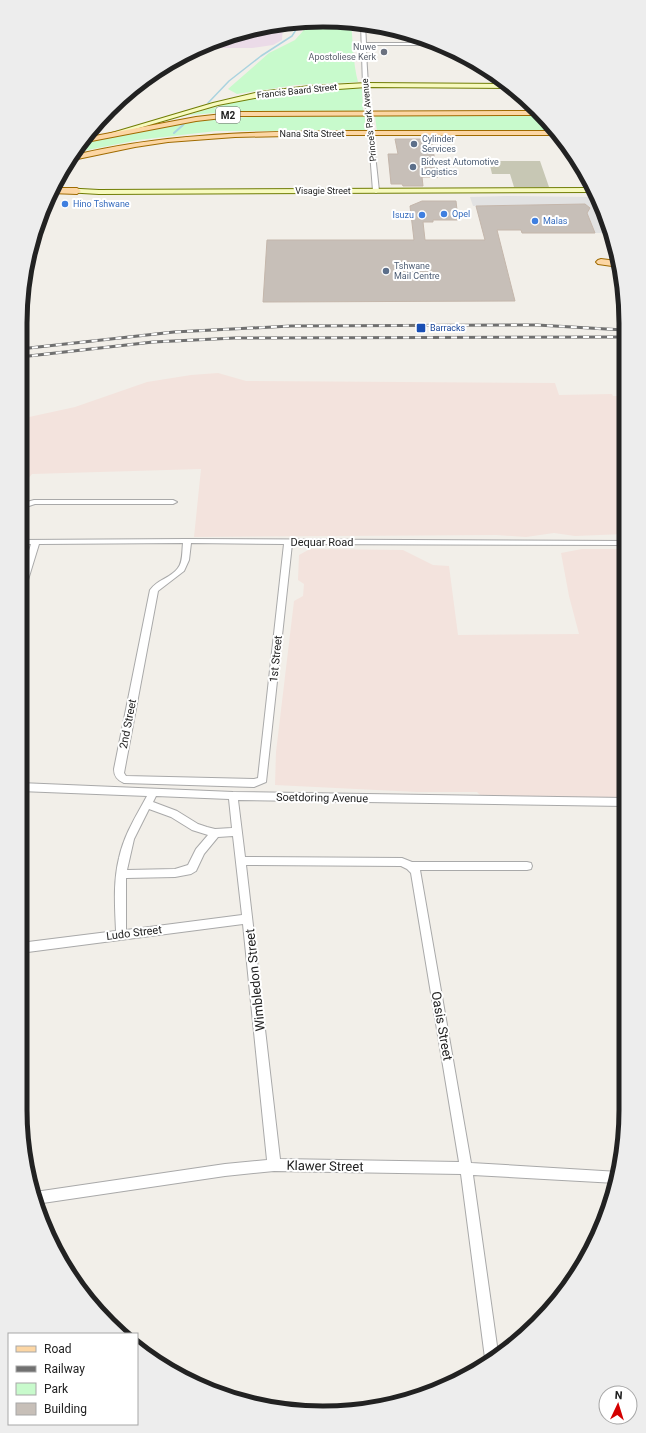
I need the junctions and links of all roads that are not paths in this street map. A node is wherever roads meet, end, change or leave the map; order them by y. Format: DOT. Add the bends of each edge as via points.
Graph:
graph roads {
  1 [pos="363,30"];
  2 [pos="364,44"];
  3 [pos="421,44"];
  4 [pos="365,86"];
  5 [pos="500,86"];
  6 [pos="369,113"];
  7 [pos="531,113"];
  8 [pos="371,133"];
  9 [pos="550,133"];
  10 [pos="92,138"];
  11 [pos="91,139"];
  12 [pos="79,157"];
  13 [pos="59,190"];
  14 [pos="587,190"];
  15 [pos="77,191"];
  16 [pos="376,191"];
  17 [pos="601,262"];
  18 [pos="613,263"];
  19 [pos="173,502"];
  20 [pos="27,505"];
  21 [pos="187,541"];
  22 [pos="27,542"];
  23 [pos="36,542"];
  24 [pos="288,542"];
  25 [pos="619,543"];
  26 [pos="27,571"];
  27 [pos="264,776"];
  28 [pos="27,787"];
  29 [pos="153,793"];
  30 [pos="232,796"];
  31 [pos="619,802"];
  32 [pos="147,804"];
  33 [pos="237,832"];
  34 [pos="215,833"];
  35 [pos="241,860"];
  36 [pos="411,866"];
  37 [pos="527,866"];
  38 [pos="121,874"];
  39 [pos="248,919"];
  40 [pos="121,935"];
  41 [pos="27,947"];
  42 [pos="274,1165"];
  43 [pos="466,1169"];
  44 [pos="611,1177"];
  45 [pos="40,1197"];
  46 [pos="491,1353"];
  1 -- 2 [label="street, Prince's Park Avenue"];
  2 -- 3 [label="street"];
  2 -- 4 [label="street, Prince's Park Avenue"];
  4 -- 5 [label="street, Francis Baard Street"];
  4 -- 6 [label="street, Prince's Park Avenue"];
  4 -- 10 [label="street, Francis Baard Street" via="310,88 250,96"];
  6 -- 7 [label="main road, Nana Sita Street / M2"];
  6 -- 8 [label="street, Prince's Park Avenue"];
  6 -- 11 [label="main road, Nana Sita Street / M2" via="256,113 223,116"];
  8 -- 9 [label="main road, Nana Sita Street / M2"];
  8 -- 12 [label="main road, Nana Sita Street / M2" via="241,134 176,138 132,144"];
  8 -- 16 [label="street, Prince's Park Avenue"];
  13 -- 15 [label="main road"];
  14 -- 16 [label="street, Visagie Street"];
  15 -- 16 [label="street, Visagie Street"];
  17 -- 18 [label="main road"];
  19 -- 20 [label="street" via="34,502"];
  21 -- 23 [label="street, Dequar Road"];
  21 -- 24 [label="street, Dequar Road"];
  21 -- 27 [label="street, 2nd Street" via="180,571 164,580 154,590 119,774 124,779 254,783 262,781"];
  22 -- 23 [label="street, Dequar Road"];
  23 -- 26 [label="street"];
  24 -- 25 [label="street, Dequar Road"];
  24 -- 27 [label="street, 1st Street"];
  28 -- 29 [label="street, Soetdoring Avenue"];
  29 -- 30 [label="street, Soetdoring Avenue"];
  29 -- 32 [label="street"];
  30 -- 31 [label="street, Soetdoring Avenue"];
  30 -- 33 [label="street, Wimbledon Street"];
  32 -- 34 [label="street" via="174,814 195,827"];
  32 -- 38 [label="street" via="127,846"];
  33 -- 34 [label="street"];
  33 -- 35 [label="street, Wimbledon Street"];
  34 -- 38 [label="street" via="200,852 192,868 187,871"];
  35 -- 36 [label="street" via="402,862"];
  35 -- 39 [label="street, Wimbledon Street"];
  36 -- 37 [label="street"];
  36 -- 43 [label="street, Oasis Street" via="417,876"];
  38 -- 40 [label="street"];
  39 -- 40 [label="street, Ludo Street"];
  39 -- 42 [label="street, Wimbledon Street"];
  40 -- 41 [label="street, Ludo Street"];
  42 -- 43 [label="street, Klawer Street"];
  42 -- 45 [label="street, Klawer Street"];
  43 -- 44 [label="street, Klawer Street"];
  43 -- 46 [label="street, Oasis Street"];
}
